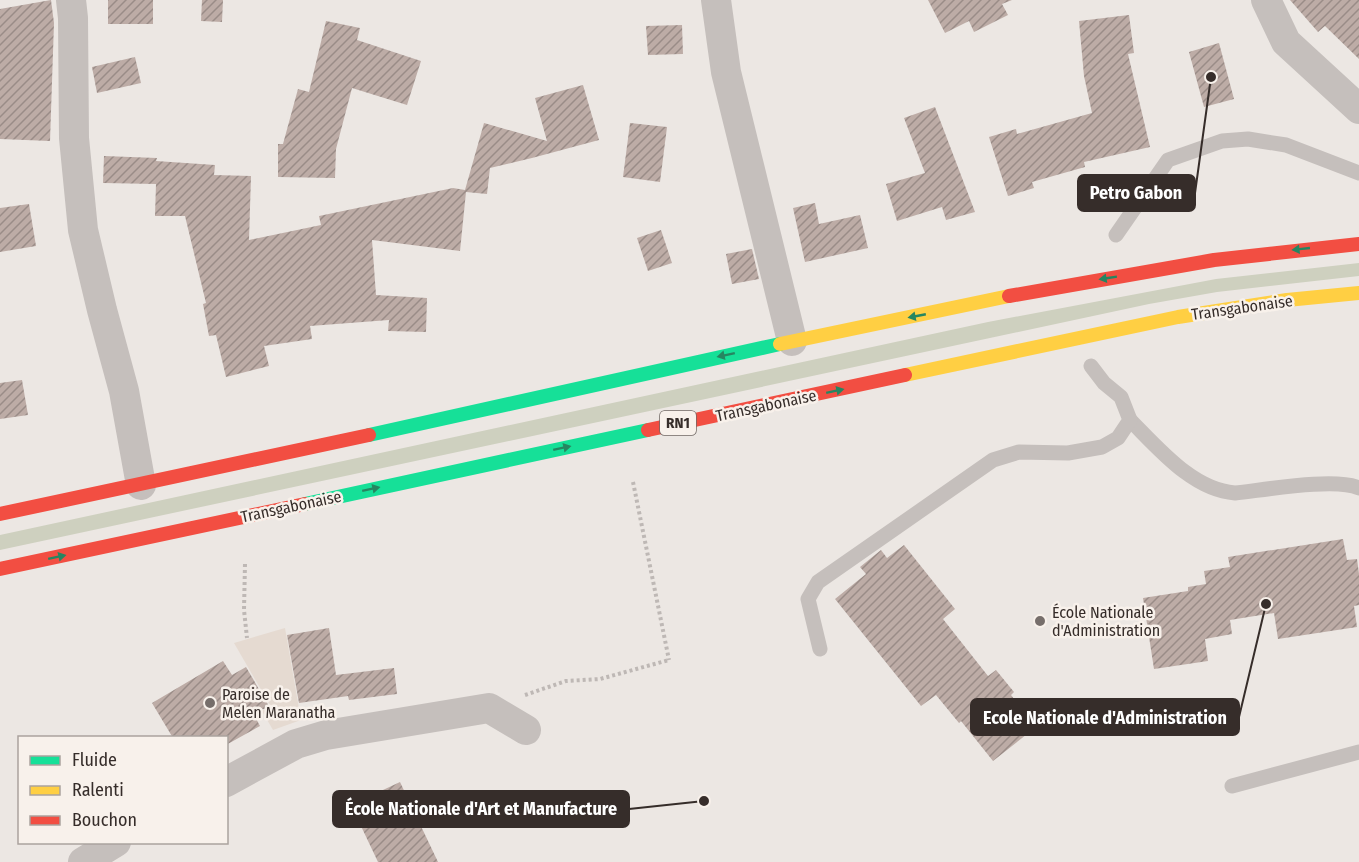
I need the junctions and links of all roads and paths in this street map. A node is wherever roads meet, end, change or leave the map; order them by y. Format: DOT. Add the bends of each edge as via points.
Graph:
graph roads {
  1 [pos="71,0"];
  2 [pos="716,0"];
  3 [pos="1266,0"];
  4 [pos="1359,109"];
  5 [pos="1359,173"];
  6 [pos="1116,235"];
  7 [pos="1359,244"];
  8 [pos="1359,293"];
  9 [pos="792,340"];
  10 [pos="1091,366"];
  11 [pos="1130,420"];
  12 [pos="633,482"];
  13 [pos="141,484"];
  14 [pos="1359,488"];
  15 [pos="0,514"];
  16 [pos="245,564"];
  17 [pos="0,568"];
  18 [pos="247,638"];
  19 [pos="820,649"];
  20 [pos="489,708"];
  21 [pos="525,730"];
  22 [pos="1359,752"];
  23 [pos="228,781"];
  24 [pos="1232,786"];
  25 [pos="114,844"];
  26 [pos="83,862"];
  1 -- 13 [label="street" via="74,138 83,230 124,391"];
  2 -- 9 [label="street" via="726,72"];
  3 -- 4 [label="street" via="1286,42"];
  5 -- 6 [label="lane" via="1286,145 1248,139 1222,141 1168,160"];
  7 -- 9 [label="highway, one-way" via="1214,260 1053,287"];
  17 -- 8 [label="highway, Transgabonaise / RN1, one-way" via="1178,317"];
  9 -- 13 [label="highway, one-way"];
  10 -- 11 [label="lane" via="1121,397"];
  11 -- 14 [label="lane" via="1191,476 1221,492 1334,483"];
  11 -- 19 [label="lane" via="1118,438 1102,447 1068,453 1020,452 993,460 818,582 808,599"];
  12 -- 20 [label="path" via="669,660 600,679 566,681"];
  13 -- 15 [label="highway"];
  16 -- 18 [label="path"];
  20 -- 21 [label="street"];
  20 -- 23 [label="street" via="326,735 297,744"];
  22 -- 24 [label="lane"];
  25 -- 26 [label="street"];
}
